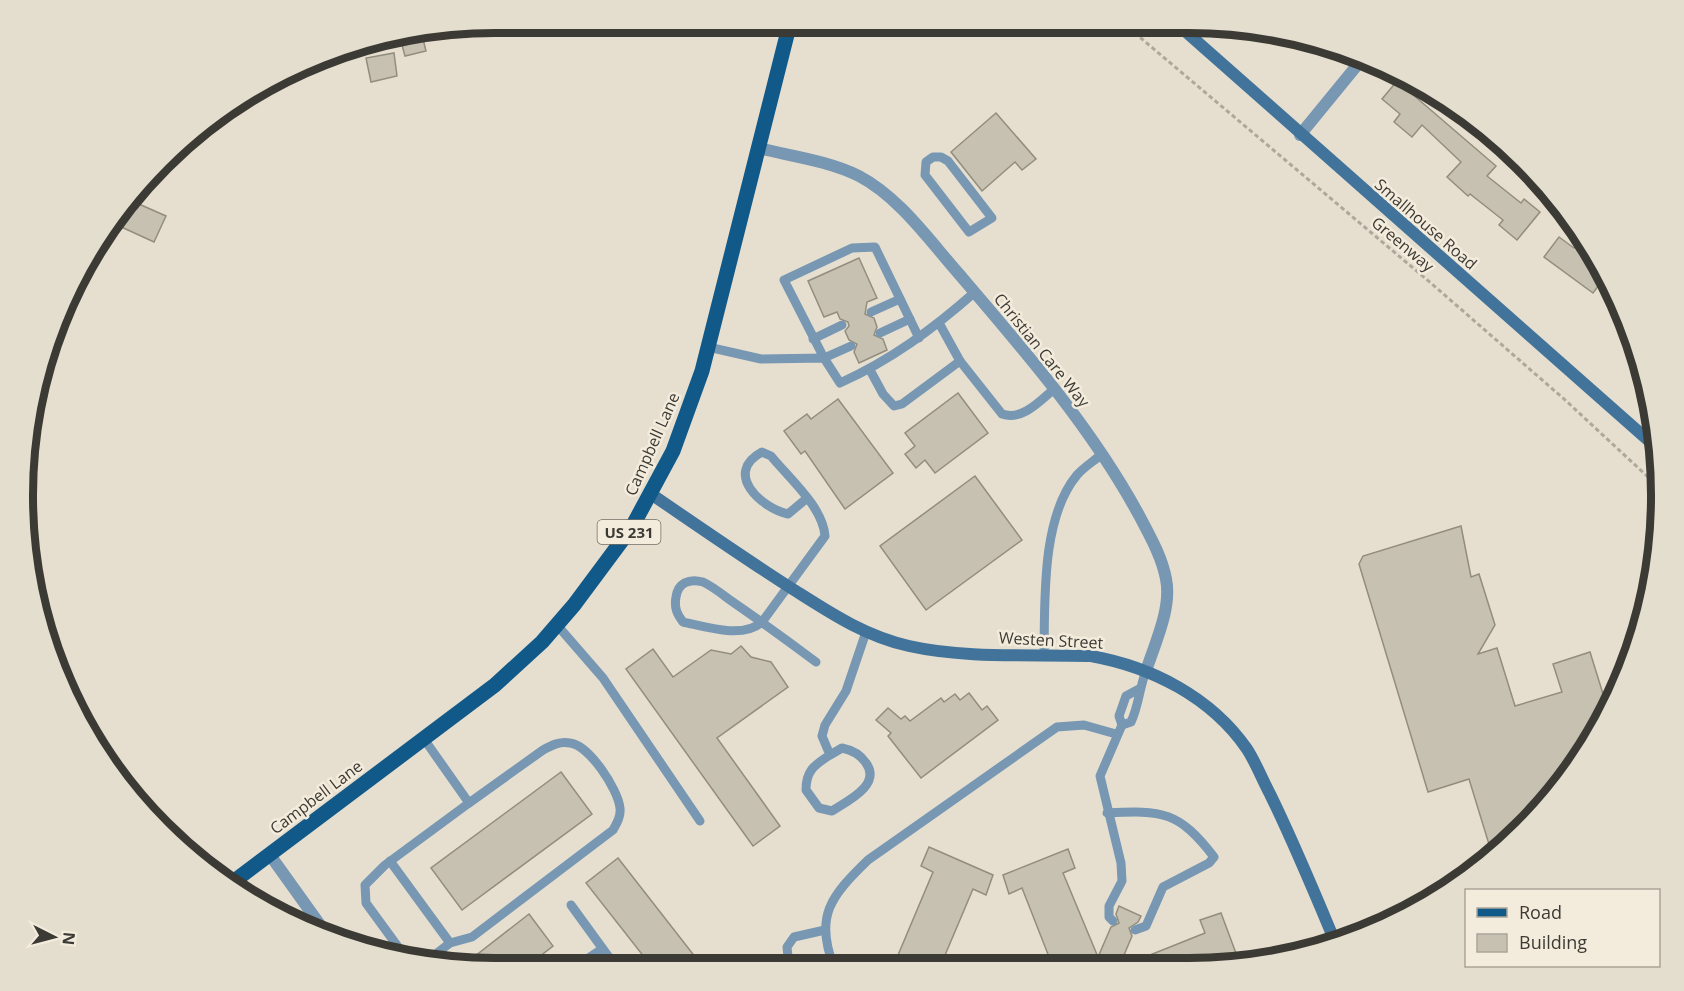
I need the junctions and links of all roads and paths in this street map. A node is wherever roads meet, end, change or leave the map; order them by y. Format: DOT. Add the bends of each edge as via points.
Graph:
graph roads {
  1 [pos="788,33"];
  2 [pos="1135,33"];
  3 [pos="1186,33"];
  4 [pos="1357,65"];
  5 [pos="1299,135"];
  6 [pos="759,148"];
  7 [pos="992,218"];
  8 [pos="975,292"];
  9 [pos="900,299"];
  10 [pos="871,312"];
  11 [pos="910,319"];
  12 [pos="939,323"];
  13 [pos="842,326"];
  14 [pos="880,333"];
  15 [pos="920,338"];
  16 [pos="813,339"];
  17 [pos="851,346"];
  18 [pos="708,347"];
  19 [pos="825,358"];
  20 [pos="960,361"];
  21 [pos="870,370"];
  22 [pos="1054,389"];
  23 [pos="1647,440"];
  24 [pos="1102,454"];
  25 [pos="1650,479"];
  26 [pos="651,494"];
  27 [pos="806,499"];
  28 [pos="787,586"];
  29 [pos="762,622"];
  30 [pos="557,625"];
  31 [pos="866,632"];
  32 [pos="1044,655"];
  33 [pos="816,662"];
  34 [pos="1146,671"];
  35 [pos="1139,690"];
  36 [pos="1122,725"];
  37 [pos="1116,734"];
  38 [pos="424,739"];
  39 [pos="830,755"];
  40 [pos="469,803"];
  41 [pos="1107,813"];
  42 [pos="700,821"];
  43 [pos="270,855"];
  44 [pos="390,861"];
  45 [pos="237,879"];
  46 [pos="571,905"];
  47 [pos="1113,921"];
  48 [pos="319,923"];
  49 [pos="825,930"];
  50 [pos="1135,930"];
  51 [pos="1332,935"];
  52 [pos="450,943"];
  53 [pos="398,947"];
  54 [pos="602,949"];
  55 [pos="436,954"];
  56 [pos="589,958"];
  57 [pos="609,958"];
  58 [pos="788,958"];
  59 [pos="830,958"];
  1 -- 6 [label="main road, Campbell Lane / US 231"];
  2 -- 25 [label="path, Greenway" via="1432,284"];
  3 -- 5 [label="street, Smallhouse Road"];
  4 -- 5 [label="street"];
  5 -- 23 [label="street, Smallhouse Road"];
  6 -- 8 [label="street, Christian Care Way" via="859,176 906,214"];
  6 -- 18 [label="main road, Campbell Lane / US 231"];
  7 -- 7 [label="lane" via="948,161 941,156 926,162 924,175 969,232"];
  8 -- 12 [label="lane"];
  8 -- 22 [label="street, Christian Care Way"];
  9 -- 10 [label="lane"];
  9 -- 11 [label="lane"];
  9 -- 16 [label="lane" via="875,247 852,248 784,280"];
  11 -- 14 [label="lane"];
  11 -- 15 [label="lane"];
  12 -- 15 [label="lane"];
  12 -- 20 [label="lane"];
  13 -- 16 [label="lane"];
  15 -- 21 [label="lane"];
  16 -- 19 [label="lane"];
  17 -- 19 [label="lane"];
  18 -- 19 [label="lane" via="761,359"];
  18 -- 26 [label="main road, Campbell Lane / US 231" via="689,411"];
  19 -- 21 [label="lane" via="840,383"];
  20 -- 21 [label="lane" via="894,406"];
  20 -- 22 [label="lane" via="1007,416 1027,411"];
  22 -- 24 [label="street, Christian Care Way"];
  24 -- 32 [label="lane" via="1077,475 1057,519 1049,553"];
  24 -- 34 [label="street, Christian Care Way" via="1154,543 1167,581 1163,617"];
  26 -- 28 [label="street, Westen Street"];
  26 -- 30 [label="main road, Campbell Lane / US 231" via="605,566"];
  27 -- 27 [label="lane" via="771,456 762,452 752,457 746,479 751,491 763,502 788,514"];
  27 -- 28 [label="lane" via="824,525 825,536"];
  28 -- 29 [label="lane"];
  28 -- 31 [label="street, Westen Street"];
  29 -- 29 [label="lane" via="746,630 683,622 676,612 676,593 684,582 704,583"];
  29 -- 33 [label="lane"];
  30 -- 38 [label="main road, Campbell Lane / US 231" via="495,685"];
  30 -- 42 [label="lane" via="603,678"];
  31 -- 32 [label="street, Westen Street" via="930,650"];
  31 -- 39 [label="lane" via="846,691 825,725 822,736"];
  32 -- 34 [label="street, Westen Street" via="1090,656"];
  34 -- 35 [label="lane"];
  34 -- 51 [label="street, Westen Street" via="1202,703 1248,751"];
  35 -- 36 [label="lane" via="1140,703 1131,722"];
  35 -- 36 [label="lane" via="1126,696 1119,716"];
  36 -- 37 [label="lane"];
  37 -- 41 [label="lane" via="1100,776"];
  37 -- 49 [label="lane" via="1084,726 1057,727 868,860 842,885 825,919"];
  38 -- 40 [label="lane"];
  38 -- 43 [label="main road, Campbell Lane / US 231"];
  39 -- 39 [label="lane" via="842,748 850,750 870,770 861,792 832,811 819,808 806,790 807,774"];
  40 -- 44 [label="lane"];
  40 -- 52 [label="lane" via="543,750 557,743 571,743 582,747 616,793 620,808 613,830 472,937"];
  41 -- 47 [label="lane" via="1121,863 1122,881 1109,906"];
  41 -- 50 [label="lane" via="1147,811 1176,819 1195,832 1214,857 1163,887 1146,926"];
  43 -- 45 [label="main road, Campbell Lane / US 231"];
  43 -- 48 [label="street"];
  44 -- 52 [label="lane"];
  44 -- 53 [label="lane" via="365,885 364,893 366,903"];
  46 -- 54 [label="lane"];
  49 -- 58 [label="lane" via="794,937 787,946"];
  49 -- 59 [label="lane"];
  52 -- 55 [label="lane"];
  54 -- 56 [label="lane"];
  54 -- 57 [label="lane"];
}
